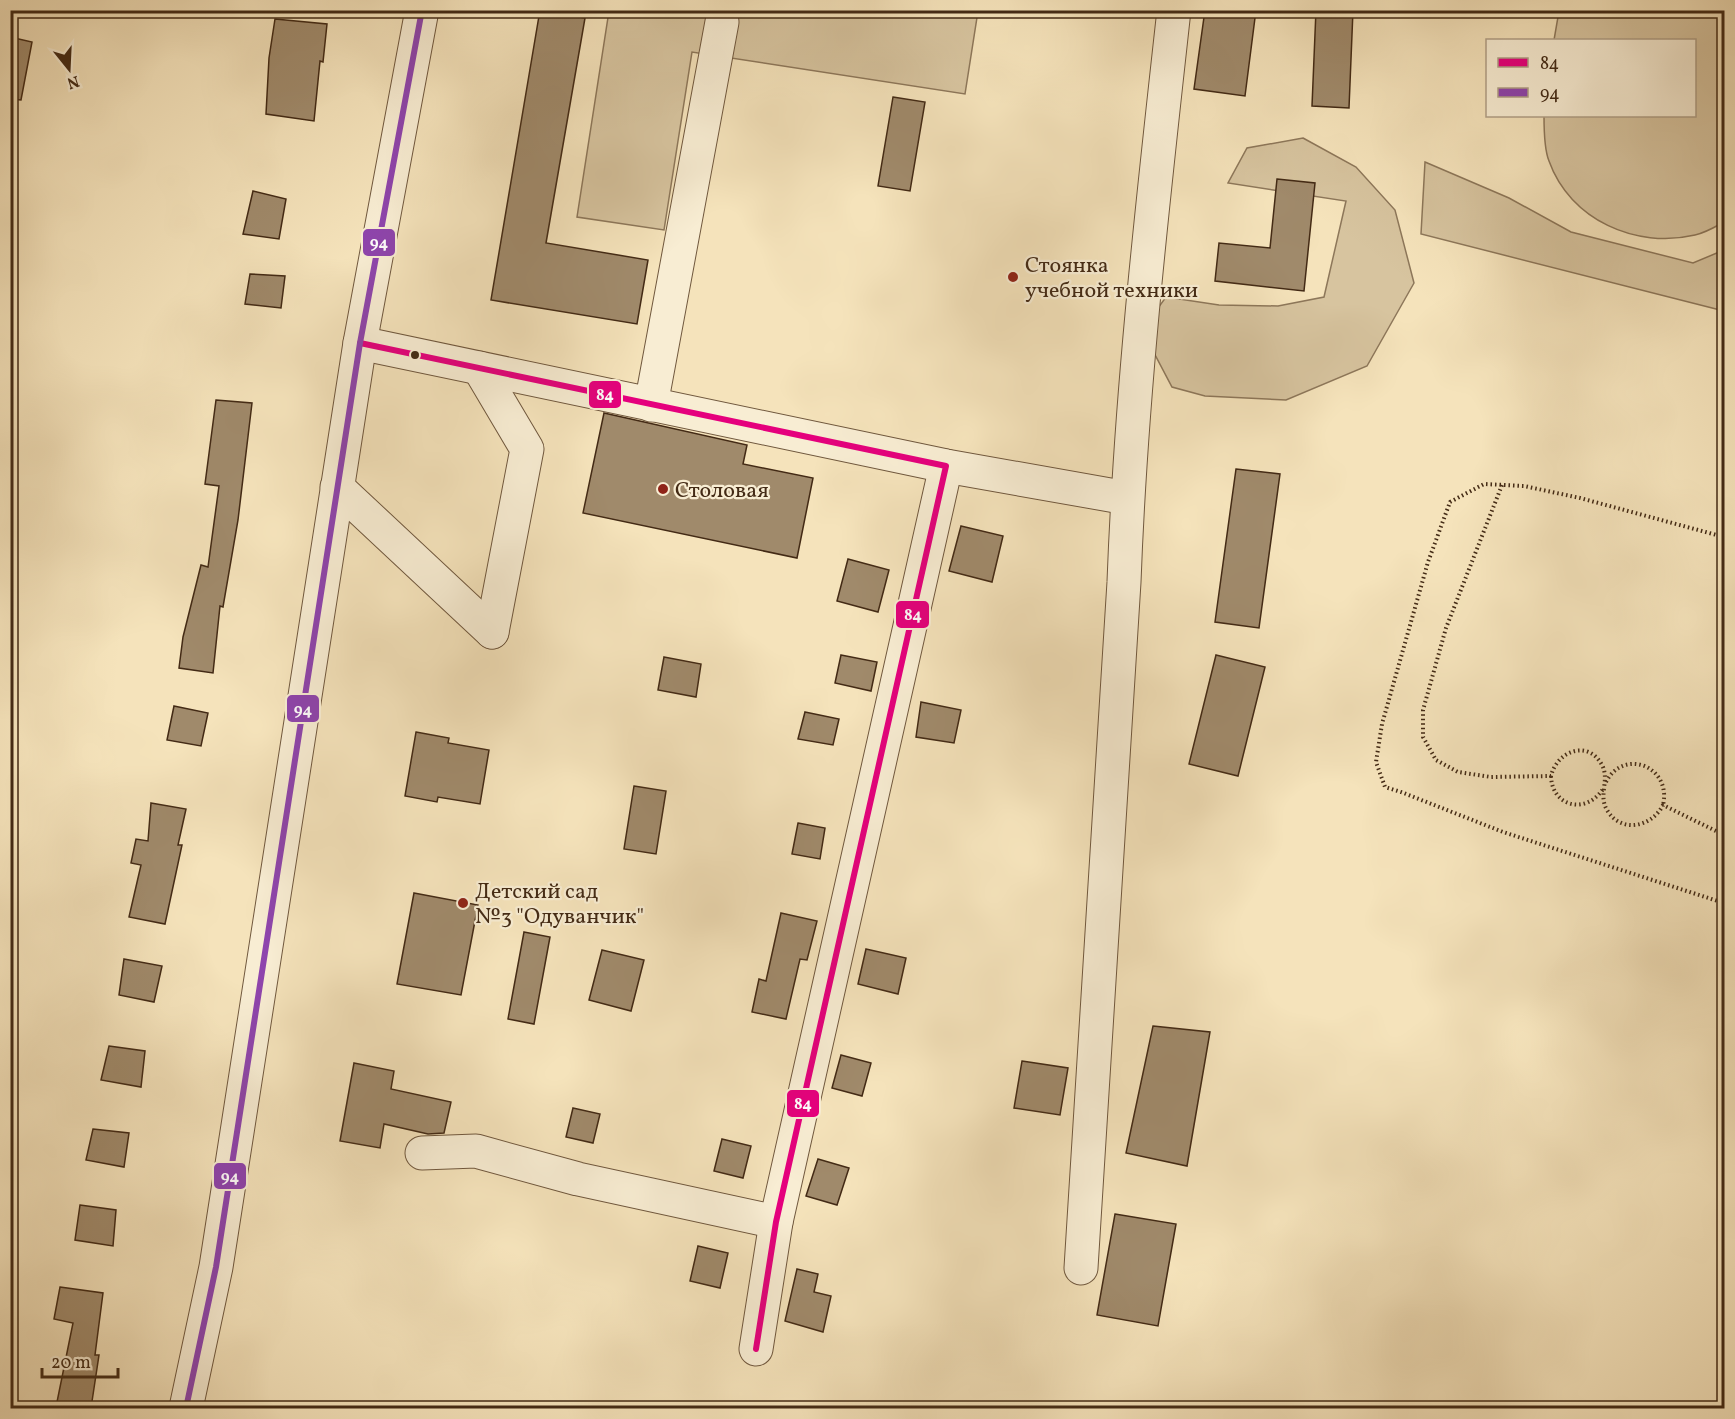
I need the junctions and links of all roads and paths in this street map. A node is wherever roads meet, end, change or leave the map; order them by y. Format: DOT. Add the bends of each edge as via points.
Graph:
graph roads {
  1 [pos="422,10"];
  2 [pos="1174,10"];
  3 [pos="722,22"];
  4 [pos="360,343"];
  5 [pos="479,368"];
  6 [pos="651,405"];
  7 [pos="946,466"];
  8 [pos="1502,485"];
  9 [pos="337,487"];
  10 [pos="1127,498"];
  11 [pos="1725,537"];
  12 [pos="1551,776"];
  13 [pos="1603,789"];
  14 [pos="1663,805"];
  15 [pos="1725,835"];
  16 [pos="1725,903"];
  17 [pos="422,1153"];
  18 [pos="776,1222"];
  19 [pos="1081,1268"];
  20 [pos="756,1349"];
  21 [pos="186,1408"];
  1 -- 4 [label="street"];
  2 -- 10 [label="street"];
  3 -- 6 [label="street"];
  4 -- 5 [label="street"];
  4 -- 9 [label="street"];
  5 -- 6 [label="street"];
  5 -- 9 [label="street" via="527,449 492,632"];
  6 -- 7 [label="street"];
  7 -- 10 [label="street"];
  7 -- 18 [label="street"];
  8 -- 11 [label="path" via="1580,498"];
  8 -- 12 [label="path" via="1446,628 1423,710 1423,737 1436,760 1458,772 1491,777"];
  8 -- 16 [label="path" via="1484,483 1450,502 1428,562 1382,724 1376,762 1385,788 1503,832"];
  9 -- 21 [label="street" via="218,1255"];
  10 -- 19 [label="street"];
  12 -- 13 [label="path" via="1551,784 1560,798 1574,805 1591,802"];
  12 -- 13 [label="path" via="1562,756 1588,753 1605,772"];
  13 -- 14 [label="path" via="1603,801 1611,816 1629,825 1654,818"];
  13 -- 14 [label="path" via="1621,766 1642,765 1662,782"];
  14 -- 15 [label="path"];
  17 -- 18 [label="street" via="476,1151 578,1179"];
  18 -- 20 [label="street"];
}
